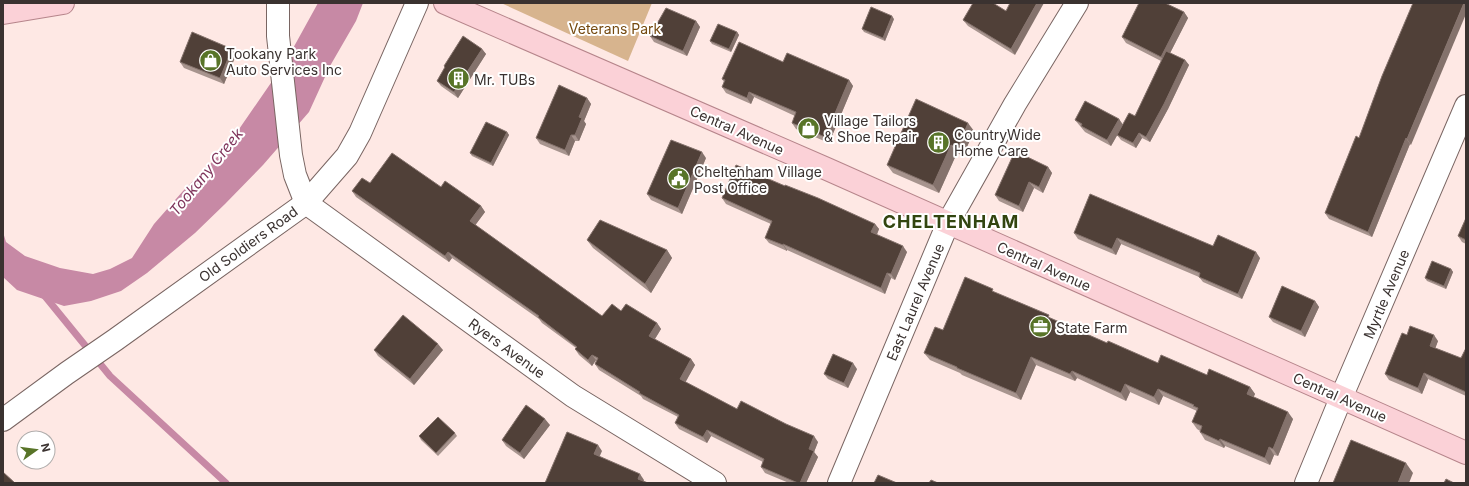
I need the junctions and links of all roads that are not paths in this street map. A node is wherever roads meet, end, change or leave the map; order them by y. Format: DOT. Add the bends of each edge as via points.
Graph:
graph roads {
  1 [pos="63,3"];
  2 [pos="278,3"];
  3 [pos="417,3"];
  4 [pos="445,3"];
  5 [pos="1077,3"];
  6 [pos="3,13"];
  7 [pos="1466,106"];
  8 [pos="306,203"];
  9 [pos="948,224"];
  10 [pos="1341,398"];
  11 [pos="3,420"];
  12 [pos="1466,453"];
  13 [pos="715,483"];
  14 [pos="839,483"];
  15 [pos="1306,483"];
  1 -- 6 [label="main road"];
  2 -- 8 [label="street" via="278,36 291,155 295,175"];
  3 -- 8 [label="street, Old Soldiers Road" via="348,156"];
  4 -- 9 [label="main road, Central Avenue"];
  5 -- 9 [label="street, East Laurel Avenue"];
  7 -- 10 [label="street, Myrtle Avenue"];
  8 -- 11 [label="street, Old Soldiers Road"];
  8 -- 13 [label="street, Ryers Avenue" via="573,396"];
  9 -- 10 [label="main road, Central Avenue"];
  9 -- 14 [label="street, East Laurel Avenue"];
  10 -- 12 [label="main road, Central Avenue"];
  10 -- 15 [label="street, Myrtle Avenue"];
}
